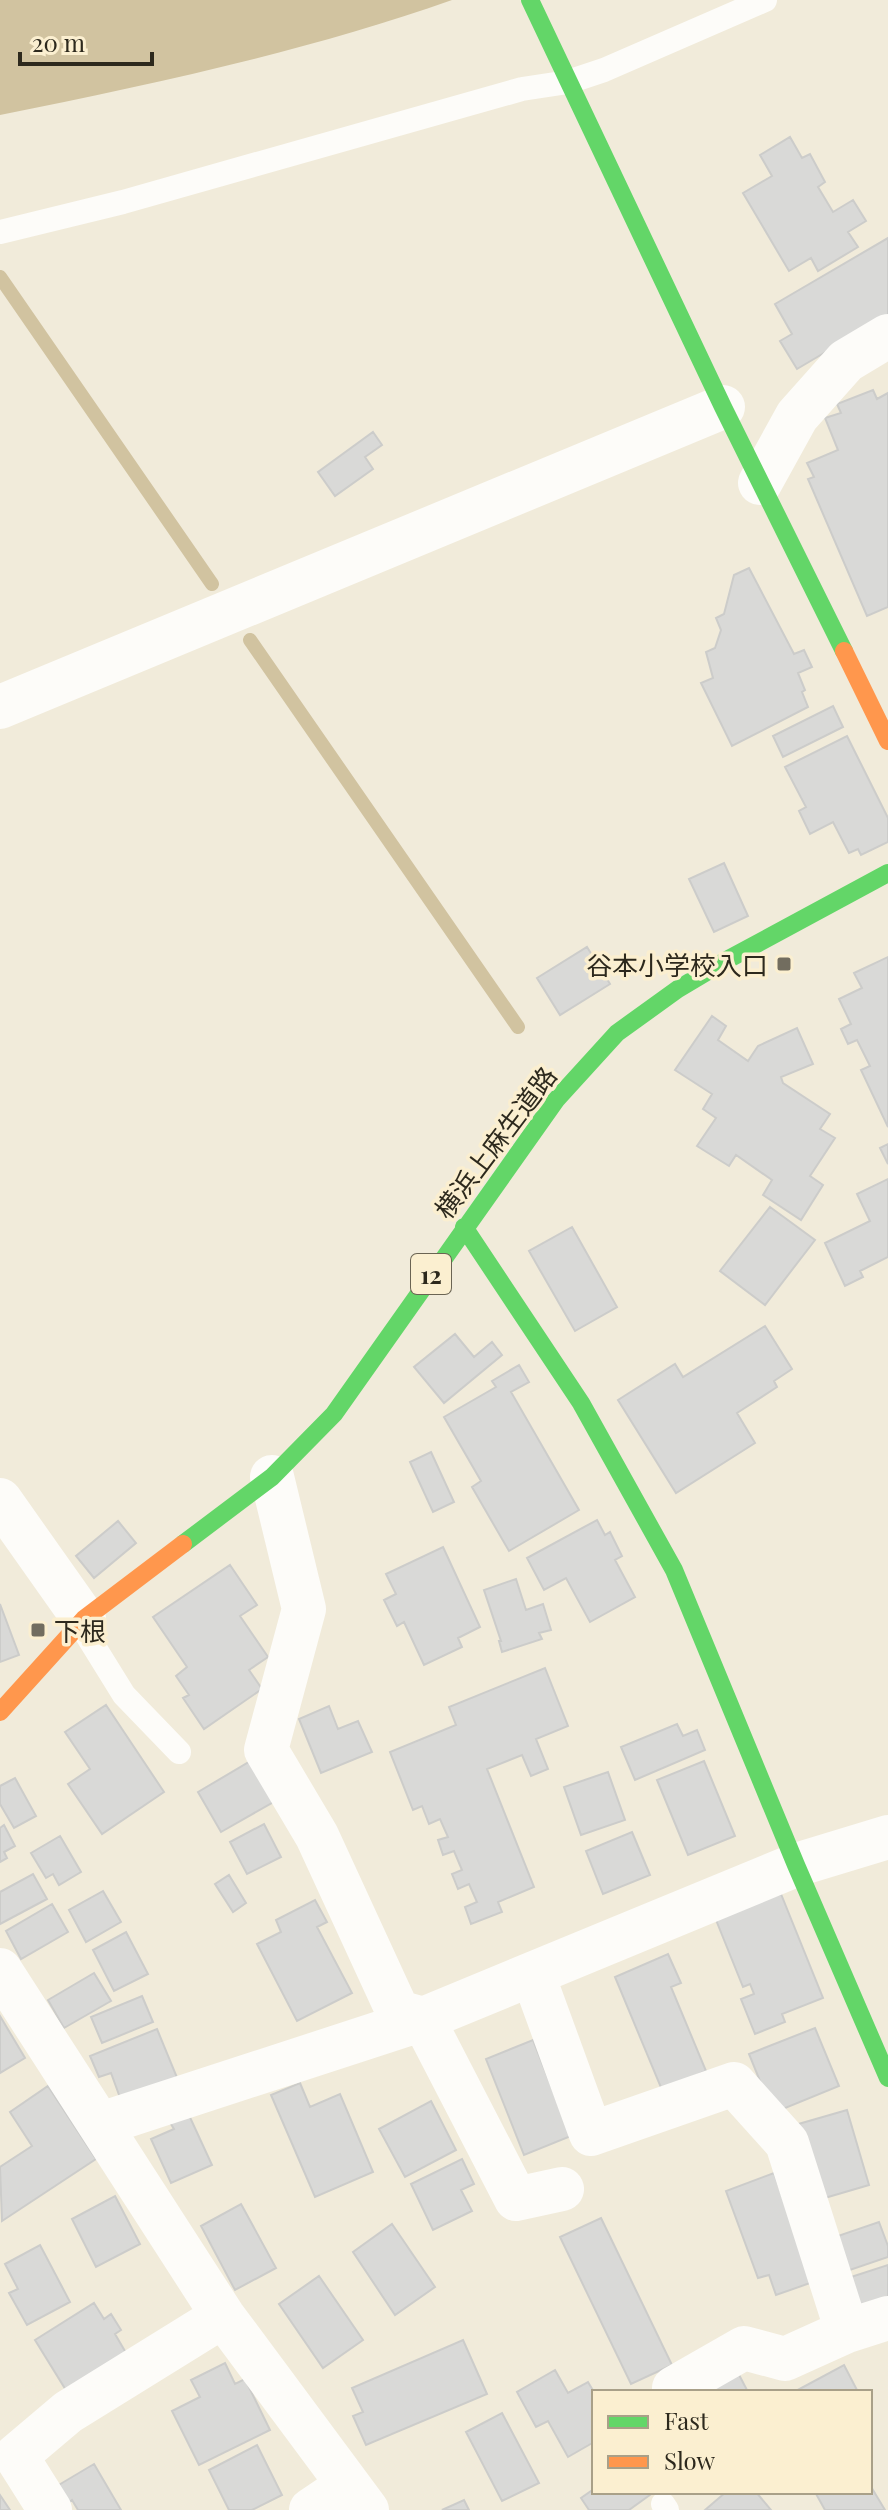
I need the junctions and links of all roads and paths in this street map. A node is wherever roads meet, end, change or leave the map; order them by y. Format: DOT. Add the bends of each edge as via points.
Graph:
graph roads {
  1 [pos="530,0"];
  2 [pos="765,0"];
  3 [pos="564,72"];
  4 [pos="0,232"];
  5 [pos="888,336"];
  6 [pos="723,407"];
  7 [pos="760,483"];
  8 [pos="0,707"];
  9 [pos="888,741"];
  10 [pos="888,873"];
  11 [pos="464,1227"];
  12 [pos="272,1477"];
  13 [pos="0,1500"];
  14 [pos="82,1622"];
  15 [pos="0,1712"];
  16 [pos="179,1752"];
  17 [pos="888,1837"];
  18 [pos="796,1865"];
  19 [pos="0,1970"];
  20 [pos="533,1975"];
  21 [pos="423,2019"];
  22 [pos="888,2078"];
  23 [pos="101,2124"];
  24 [pos="562,2189"];
  25 [pos="223,2316"];
  26 [pos="888,2318"];
  27 [pos="847,2331"];
  28 [pos="674,2388"];
  29 [pos="358,2498"];
  30 [pos="50,2510"];
  31 [pos="311,2510"];
  1 -- 3 [label="street"];
  2 -- 3 [label="lane"];
  3 -- 4 [label="lane" via="522,89"];
  3 -- 6 [label="street"];
  5 -- 7 [label="street" via="846,361 797,416"];
  6 -- 7 [label="street"];
  6 -- 8 [label="street"];
  7 -- 9 [label="street"];
  10 -- 11 [label="street, 横浜上麻生道路 / 12" via="725,961 617,1033 556,1100"];
  11 -- 12 [label="street, 横浜上麻生道路 / 12" via="334,1414"];
  11 -- 18 [label="street" via="581,1403 674,1570"];
  12 -- 14 [label="street, 横浜上麻生道路 / 12"];
  12 -- 21 [label="street" via="304,1609 266,1750 317,1836 398,2012"];
  13 -- 14 [label="street"];
  14 -- 15 [label="street, 横浜上麻生道路 / 12"];
  14 -- 16 [label="lane" via="124,1695"];
  17 -- 18 [label="street"];
  18 -- 20 [label="street"];
  18 -- 22 [label="street"];
  19 -- 23 [label="street"];
  20 -- 21 [label="street"];
  20 -- 27 [label="street" via="591,2134 734,2084 787,2143"];
  21 -- 23 [label="street"];
  21 -- 24 [label="street" via="516,2199"];
  23 -- 25 [label="street"];
  25 -- 29 [label="street"];
  25 -- 30 [label="street" via="68,2412 16,2456"];
  26 -- 27 [label="street"];
  27 -- 28 [label="street" via="785,2359 744,2348"];
  29 -- 31 [label="street"];
}
